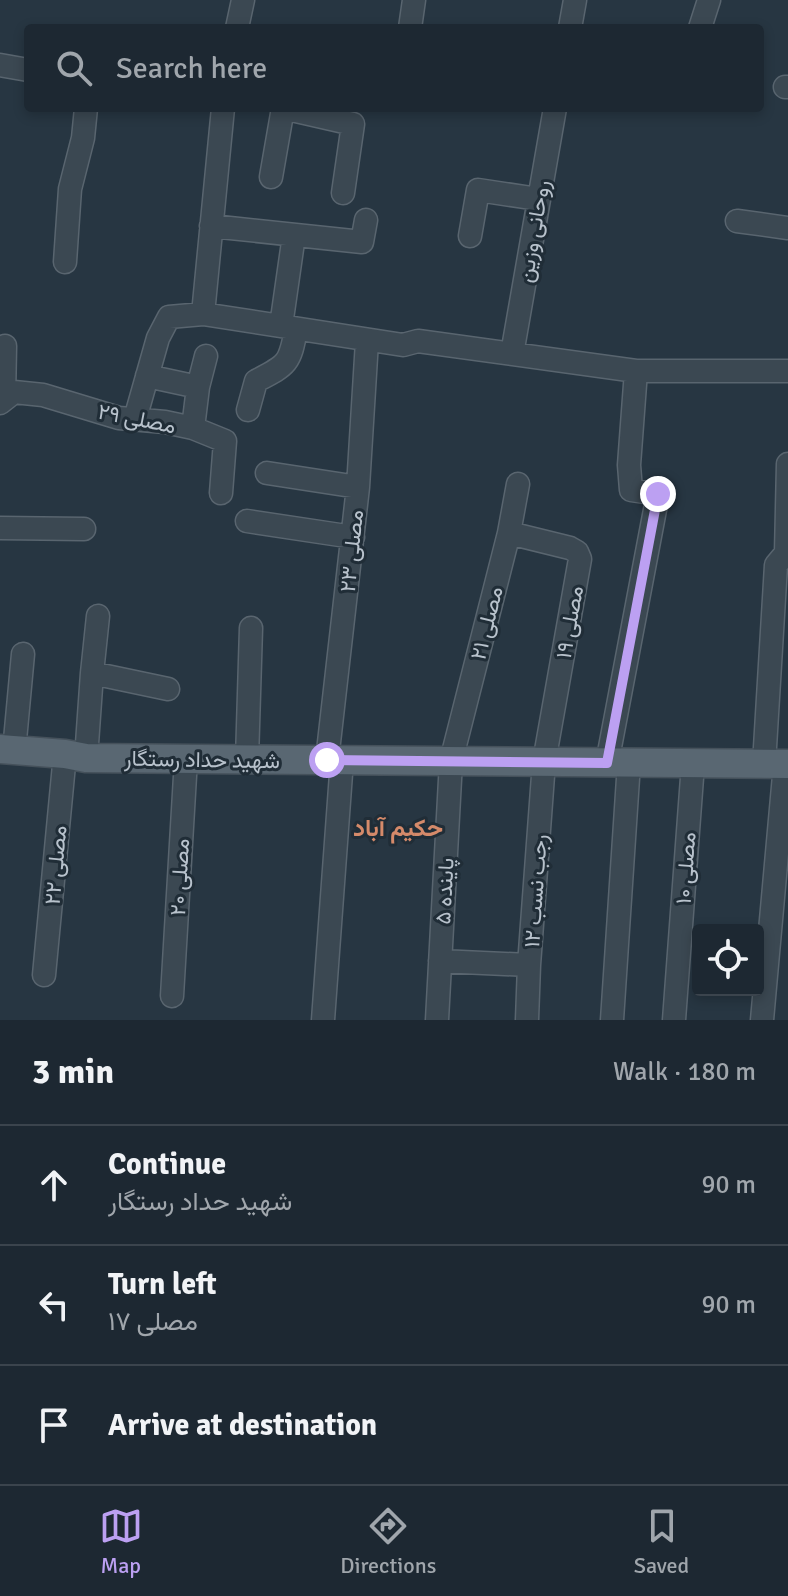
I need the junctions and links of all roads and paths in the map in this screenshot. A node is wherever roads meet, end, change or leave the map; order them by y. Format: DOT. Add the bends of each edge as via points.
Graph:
graph roads {
  1 [pos="243,0"];
  2 [pos="414,0"];
  3 [pos="575,0"];
  4 [pos="709,0"];
  5 [pos="238,24"];
  6 [pos="411,24"];
  7 [pos="571,24"];
  8 [pos="701,24"];
  9 [pos="0,65"];
  10 [pos="24,69"];
  11 [pos="86,112"];
  12 [pos="223,112"];
  13 [pos="282,112"];
  14 [pos="316,112"];
  15 [pos="554,112"];
  16 [pos="271,177"];
  17 [pos="343,193"];
  18 [pos="538,199"];
  19 [pos="366,220"];
  20 [pos="737,221"];
  21 [pos="211,226"];
  22 [pos="788,228"];
  23 [pos="294,235"];
  24 [pos="470,236"];
  25 [pos="65,262"];
  26 [pos="203,314"];
  27 [pos="288,328"];
  28 [pos="367,341"];
  29 [pos="5,346"];
  30 [pos="512,354"];
  31 [pos="206,356"];
  32 [pos="636,371"];
  33 [pos="788,371"];
  34 [pos="147,376"];
  35 [pos="198,387"];
  36 [pos="2,401"];
  37 [pos="248,410"];
  38 [pos="135,419"];
  39 [pos="193,428"];
  40 [pos="788,464"];
  41 [pos="267,473"];
  42 [pos="518,484"];
  43 [pos="358,487"];
  44 [pos="221,493"];
  45 [pos="247,521"];
  46 [pos="0,528"];
  47 [pos="84,529"];
  48 [pos="509,533"];
  49 [pos="353,537"];
  50 [pos="98,616"];
  51 [pos="251,628"];
  52 [pos="23,654"];
  53 [pos="92,673"];
  54 [pos="168,689"];
  55 [pos="7,750"];
  56 [pos="76,756"];
  57 [pos="186,759"];
  58 [pos="247,759"];
  59 [pos="334,760"];
  60 [pos="451,761"];
  61 [pos="544,762"];
  62 [pos="618,763"];
  63 [pos="693,764"];
  64 [pos="779,764"];
  65 [pos="440,961"];
  66 [pos="529,965"];
  67 [pos="44,975"];
  68 [pos="172,996"];
  69 [pos="323,1020"];
  70 [pos="437,1020"];
  71 [pos="527,1020"];
  72 [pos="612,1020"];
  73 [pos="674,1020"];
  74 [pos="762,1020"];
  1 -- 5 [label="street"];
  2 -- 6 [label="street"];
  3 -- 7 [label="street"];
  4 -- 8 [label="street"];
  9 -- 10 [label="street"];
  11 -- 25 [label="street" via="70,189"];
  12 -- 21 [label="street"];
  13 -- 16 [label="street"];
  14 -- 17 [label="street" via="353,124"];
  15 -- 18 [label="street, روحانی وزین"];
  18 -- 24 [label="street" via="478,190"];
  18 -- 30 [label="street, روحانی وزین"];
  19 -- 23 [label="street" via="362,242"];
  20 -- 22 [label="street"];
  21 -- 23 [label="street"];
  21 -- 26 [label="street"];
  23 -- 27 [label="street"];
  26 -- 27 [label="street"];
  26 -- 34 [label="street" via="169,317"];
  27 -- 28 [label="street"];
  27 -- 37 [label="street" via="291,355 281,368 256,381"];
  28 -- 30 [label="street" via="418,341"];
  28 -- 43 [label="street, مصلی ۲۳"];
  29 -- 36 [label="street"];
  30 -- 32 [label="street"];
  31 -- 35 [label="street"];
  32 -- 33 [label="street"];
  32 -- 62 [label="street" via="631,490 658,494"];
  34 -- 35 [label="street"];
  34 -- 38 [label="street"];
  35 -- 39 [label="street"];
  36 -- 38 [label="street, مصلی ۲۹" via="14,392 43,395"];
  38 -- 39 [label="street, مصلی ۲۹"];
  39 -- 44 [label="street, مصلی ۲۹" via="225,441"];
  40 -- 64 [label="street" via="786,553 776,565"];
  41 -- 43 [label="street"];
  42 -- 48 [label="street, مصلی ۲۱"];
  43 -- 49 [label="street, مصلی ۲۳"];
  45 -- 49 [label="street"];
  46 -- 47 [label="street"];
  48 -- 60 [label="street, مصلی ۲۱"];
  48 -- 61 [label="street, مصلی ۱۹" via="570,548 580,559"];
  49 -- 59 [label="street, مصلی ۲۳"];
  50 -- 53 [label="street, مصلی ۲۲"];
  51 -- 58 [label="street"];
  52 -- 55 [label="street"];
  53 -- 54 [label="street"];
  53 -- 56 [label="street, مصلی ۲۲"];
  55 -- 56 [label="main road, شهید حداد رستگار"];
  56 -- 57 [label="main road, شهید حداد رستگار"];
  56 -- 67 [label="street, مصلی ۲۲"];
  57 -- 58 [label="main road, شهید حداد رستگار"];
  57 -- 68 [label="street, مصلی ۲۰"];
  58 -- 59 [label="main road, شهید حداد رستگار"];
  59 -- 60 [label="main road, شهید حداد رستگار"];
  59 -- 69 [label="street, مصلی ۲۳"];
  60 -- 61 [label="main road, شهید حداد رستگار"];
  60 -- 65 [label="street, پاینده ۵"];
  61 -- 62 [label="main road, شهید حداد رستگار"];
  61 -- 66 [label="street, رجب نسب ۱۲"];
  62 -- 63 [label="main road, شهید حداد رستگار"];
  62 -- 72 [label="street"];
  63 -- 64 [label="main road, شهید حداد رستگار"];
  63 -- 73 [label="street, مصلی ۱۰"];
  64 -- 74 [label="street"];
  65 -- 66 [label="street"];
  65 -- 70 [label="street, پاینده ۵"];
  66 -- 71 [label="street, رجب نسب ۱۲"];
}
